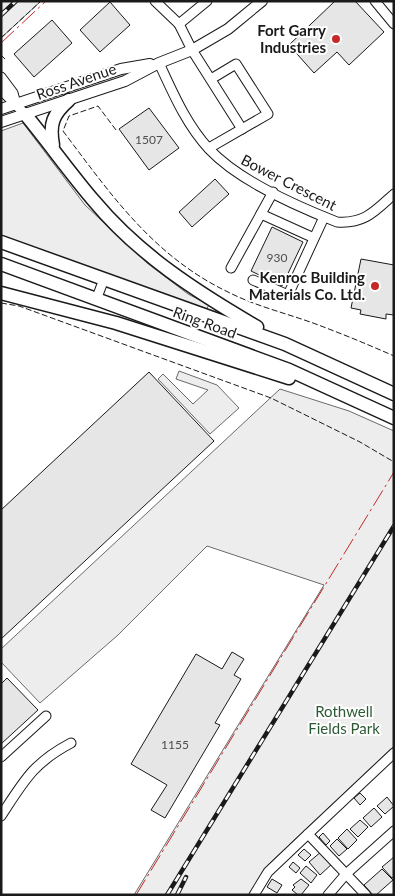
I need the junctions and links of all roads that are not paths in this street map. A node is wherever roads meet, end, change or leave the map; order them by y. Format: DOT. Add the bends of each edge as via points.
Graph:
graph roads {
  1 [pos="155,1"];
  2 [pos="207,1"];
  3 [pos="375,1"];
  4 [pos="256,3"];
  5 [pos="179,24"];
  6 [pos="394,24"];
  7 [pos="192,50"];
  8 [pos="159,63"];
  9 [pos="1,77"];
  10 [pos="211,79"];
  11 [pos="1,90"];
  12 [pos="69,100"];
  13 [pos="16,104"];
  14 [pos="1,109"];
  15 [pos="25,114"];
  16 [pos="1,122"];
  17 [pos="242,129"];
  18 [pos="53,148"];
  19 [pos="208,148"];
  20 [pos="273,192"];
  21 [pos="394,194"];
  22 [pos="261,214"];
  23 [pos="324,217"];
  24 [pos="314,238"];
  25 [pos="1,242"];
  26 [pos="1,264"];
  27 [pos="232,268"];
  28 [pos="104,279"];
  29 [pos="253,280"];
  30 [pos="1,293"];
  31 [pos="96,300"];
  32 [pos="285,344"];
  33 [pos="394,394"];
  34 [pos="353,399"];
  35 [pos="394,418"];
  36 [pos="46,716"];
  37 [pos="71,743"];
  38 [pos="394,753"];
  39 [pos="1,757"];
  40 [pos="1,816"];
  41 [pos="308,834"];
  42 [pos="392,836"];
  43 [pos="346,874"];
  44 [pos="254,895"];
  45 [pos="328,895"];
  46 [pos="366,895"];
  1 -- 5 [label="street"];
  2 -- 5 [label="street"];
  3 -- 6 [label="street"];
  4 -- 7 [label="main road, Ross Avenue" via="228,29"];
  5 -- 7 [label="street"];
  7 -- 8 [label="main road, Ross Avenue"];
  7 -- 10 [label="street"];
  8 -- 12 [label="main road, Ross Avenue" via="125,81"];
  8 -- 13 [label="main road, Ross Avenue" via="121,69"];
  8 -- 19 [label="street, Bower Crescent" via="178,104"];
  9 -- 13 [label="street" via="13,93"];
  10 -- 17 [label="street"];
  10 -- 17 [label="street" via="236,64 268,114"];
  11 -- 13 [label="street"];
  12 -- 15 [label="main road, Ross Avenue"];
  12 -- 18 [label="highway" via="58,109 51,122"];
  13 -- 14 [label="main road, Ross Avenue"];
  13 -- 15 [label="street"];
  15 -- 16 [label="main road, Ross Avenue"];
  15 -- 18 [label="highway"];
  17 -- 19 [label="street"];
  18 -- 32 [label="highway" via="95,202 158,263 209,299"];
  19 -- 20 [label="street, Bower Crescent" via="240,175"];
  20 -- 22 [label="street"];
  20 -- 23 [label="street, Bower Crescent"];
  21 -- 23 [label="street, Bower Crescent" via="362,220 338,222"];
  22 -- 24 [label="street"];
  22 -- 27 [label="street"];
  23 -- 24 [label="street"];
  24 -- 29 [label="street" via="288,295"];
  25 -- 28 [label="highway, Ring Road"];
  26 -- 31 [label="highway, Ring Road"];
  28 -- 31 [label="street"];
  28 -- 32 [label="highway, Ring Road"];
  30 -- 34 [label="highway" via="116,323"];
  31 -- 34 [label="highway, Ring Road" via="289,370"];
  32 -- 33 [label="highway, Ring Road"];
  34 -- 35 [label="highway, Ring Road"];
  36 -- 39 [label="street"];
  37 -- 40 [label="street" via="49,754 32,770"];
  38 -- 41 [label="street"];
  41 -- 43 [label="street"];
  41 -- 44 [label="street" via="268,872"];
  42 -- 43 [label="street"];
  43 -- 45 [label="street"];
  43 -- 46 [label="street"];
}
